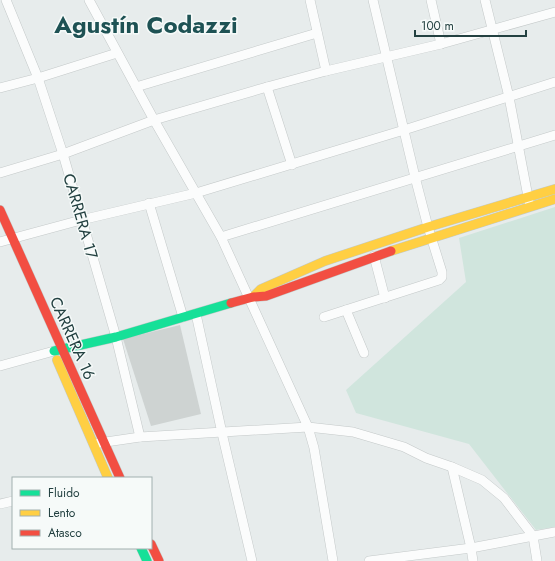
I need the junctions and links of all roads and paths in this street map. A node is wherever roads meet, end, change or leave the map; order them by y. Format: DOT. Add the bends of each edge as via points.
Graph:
graph roads {
  1 [pos="6,0"];
  2 [pos="89,0"];
  3 [pos="310,0"];
  4 [pos="372,0"];
  5 [pos="431,0"];
  6 [pos="485,0"];
  7 [pos="555,12"];
  8 [pos="492,29"];
  9 [pos="317,34"];
  10 [pos="441,44"];
  11 [pos="117,52"];
  12 [pos="386,57"];
  13 [pos="326,71"];
  14 [pos="38,78"];
  15 [pos="555,82"];
  16 [pos="136,87"];
  17 [pos="267,87"];
  18 [pos="0,88"];
  19 [pos="509,97"];
  20 [pos="154,120"];
  21 [pos="404,130"];
  22 [pos="555,135"];
  23 [pos="519,147"];
  24 [pos="63,154"];
  25 [pos="292,165"];
  26 [pos="0,173"];
  27 [pos="415,177"];
  28 [pos="555,188"];
  29 [pos="196,193"];
  30 [pos="528,198"];
  31 [pos="555,199"];
  32 [pos="149,203"];
  33 [pos="530,207"];
  34 [pos="0,210"];
  35 [pos="82,220"];
  36 [pos="428,227"];
  37 [pos="0,230"];
  38 [pos="221,237"];
  39 [pos="432,237"];
  40 [pos="6,240"];
  41 [pos="374,256"];
  42 [pos="251,298"];
  43 [pos="385,298"];
  44 [pos="346,310"];
  45 [pos="196,314"];
  46 [pos="183,317"];
  47 [pos="324,317"];
  48 [pos="116,337"];
  49 [pos="58,350"];
  50 [pos="364,353"];
  51 [pos="0,366"];
  52 [pos="308,427"];
  53 [pos="222,433"];
  54 [pos="140,437"];
  55 [pos="104,442"];
  56 [pos="94,444"];
  57 [pos="452,467"];
  58 [pos="120,476"];
  59 [pos="108,477"];
  60 [pos="12,501"];
  61 [pos="0,504"];
  62 [pos="555,532"];
  63 [pos="533,536"];
  64 [pos="152,546"];
  65 [pos="471,548"];
  66 [pos="141,549"];
  67 [pos="405,559"];
  68 [pos="147,561"];
  69 [pos="159,561"];
  70 [pos="252,561"];
  71 [pos="333,561"];
  72 [pos="369,561"];
  73 [pos="473,561"];
  74 [pos="537,561"];
  1 -- 14 [label="street, CARRERA 17"];
  2 -- 11 [label="street"];
  3 -- 9 [label="street"];
  4 -- 12 [label="street"];
  5 -- 10 [label="street"];
  6 -- 8 [label="street"];
  7 -- 8 [label="street"];
  8 -- 10 [label="street"];
  8 -- 19 [label="street"];
  9 -- 13 [label="street"];
  9 -- 16 [label="street"];
  10 -- 12 [label="street"];
  11 -- 14 [label="street"];
  11 -- 16 [label="street"];
  12 -- 13 [label="street"];
  12 -- 21 [label="street"];
  13 -- 17 [label="street"];
  14 -- 18 [label="street"];
  14 -- 24 [label="street, CARRERA 17"];
  15 -- 19 [label="street"];
  16 -- 20 [label="street"];
  17 -- 20 [label="street"];
  17 -- 25 [label="street"];
  19 -- 21 [label="street"];
  19 -- 23 [label="street"];
  20 -- 24 [label="street"];
  20 -- 29 [label="street"];
  21 -- 25 [label="street"];
  21 -- 27 [label="street"];
  22 -- 23 [label="street"];
  23 -- 27 [label="street"];
  23 -- 30 [label="street"];
  24 -- 26 [label="street"];
  24 -- 35 [label="street, CARRERA 17"];
  25 -- 29 [label="street"];
  27 -- 36 [label="street"];
  27 -- 38 [label="street"];
  28 -- 30 [label="street"];
  29 -- 32 [label="street"];
  29 -- 38 [label="street"];
  30 -- 33 [label="street"];
  30 -- 36 [label="street"];
  31 -- 33 [label="street"];
  32 -- 35 [label="street"];
  32 -- 46 [label="street"];
  33 -- 39 [label="street"];
  34 -- 40 [label="street, CARRERA 16"];
  35 -- 40 [label="street"];
  35 -- 48 [label="street, CARRERA 17"];
  36 -- 39 [label="street"];
  36 -- 42 [label="street" via="325,261 261,288"];
  37 -- 40 [label="street, CARRERA 16"];
  38 -- 42 [label="street"];
  39 -- 41 [label="street"];
  39 -- 43 [label="street" via="442,277"];
  40 -- 49 [label="street, CARRERA 16"];
  41 -- 42 [label="street" via="266,296"];
  41 -- 43 [label="street"];
  42 -- 45 [label="street"];
  42 -- 52 [label="street"];
  43 -- 44 [label="street"];
  44 -- 47 [label="street"];
  44 -- 50 [label="street"];
  45 -- 46 [label="street"];
  45 -- 53 [label="street"];
  46 -- 48 [label="street"];
  48 -- 49 [label="street"];
  48 -- 54 [label="street, CARRERA 17"];
  49 -- 51 [label="street"];
  49 -- 55 [label="street, CARRERA 16"];
  49 -- 56 [label="street, CARRERA 16"];
  52 -- 53 [label="street"];
  52 -- 57 [label="street" via="353,432 404,447"];
  52 -- 71 [label="street" via="314,448"];
  53 -- 54 [label="street"];
  53 -- 70 [label="street"];
  54 -- 55 [label="street"];
  55 -- 56 [label="street"];
  55 -- 58 [label="street, CARRERA 16"];
  56 -- 59 [label="street, CARRERA 16"];
  57 -- 63 [label="street" via="482,480 504,498"];
  57 -- 65 [label="street"];
  60 -- 61 [label="street"];
  62 -- 63 [label="street"];
  63 -- 65 [label="street"];
  63 -- 74 [label="street"];
  64 -- 69 [label="street"];
  65 -- 67 [label="street"];
  65 -- 73 [label="street"];
  66 -- 68 [label="street"];
  67 -- 72 [label="street"];
}
